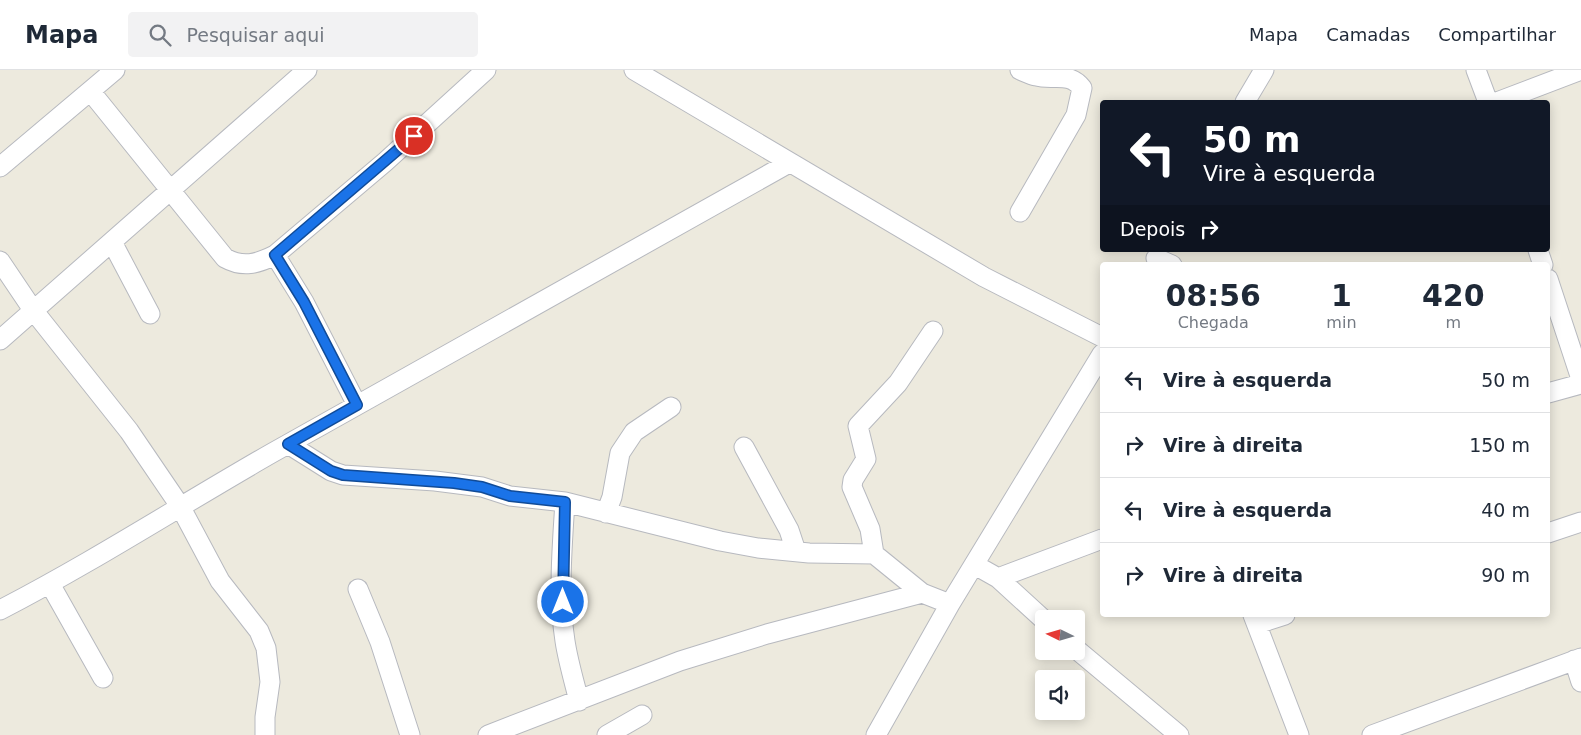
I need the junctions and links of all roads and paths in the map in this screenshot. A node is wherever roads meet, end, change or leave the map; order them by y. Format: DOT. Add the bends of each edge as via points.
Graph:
graph roads {
  1 [pos="115,70"];
  2 [pos="307,70"];
  3 [pos="486,70"];
  4 [pos="634,70"];
  5 [pos="1020,70"];
  6 [pos="1264,70"];
  7 [pos="1476,70"];
  8 [pos="1581,70"];
  9 [pos="91,92"];
  10 [pos="1246,100"];
  11 [pos="1487,100"];
  12 [pos="1502,100"];
  13 [pos="789,163"];
  14 [pos="0,167"];
  15 [pos="172,190"];
  16 [pos="1020,212"];
  17 [pos="112,242"];
  18 [pos="275,255"];
  19 [pos="0,261"];
  20 [pos="1550,285"];
  21 [pos="34,310"];
  22 [pos="150,314"];
  23 [pos="933,331"];
  24 [pos="1100,336"];
  25 [pos="0,340"];
  26 [pos="1100,357"];
  27 [pos="1581,379"];
  28 [pos="1581,384"];
  29 [pos="1550,392"];
  30 [pos="357,405"];
  31 [pos="671,407"];
  32 [pos="288,444"];
  33 [pos="744,446"];
  34 [pos="565,502"];
  35 [pos="180,506"];
  36 [pos="606,513"];
  37 [pos="1581,522"];
  38 [pos="1550,532"];
  39 [pos="1100,540"];
  40 [pos="796,551"];
  41 [pos="874,554"];
  42 [pos="975,565"];
  43 [pos="998,578"];
  44 [pos="50,584"];
  45 [pos="358,589"];
  46 [pos="922,593"];
  47 [pos="950,604"];
  48 [pos="0,610"];
  49 [pos="1035,612"];
  50 [pos="1270,617"];
  51 [pos="1255,619"];
  52 [pos="1085,657"];
  53 [pos="1578,659"];
  54 [pos="103,678"];
  55 [pos="1581,682"];
  56 [pos="579,701"];
  57 [pos="642,715"];
  58 [pos="265,735"];
  59 [pos="410,735"];
  60 [pos="488,735"];
  61 [pos="607,735"];
  62 [pos="876,735"];
  63 [pos="1179,735"];
  64 [pos="1299,735"];
  65 [pos="1372,735"];
  1 -- 9 [label="street"];
  2 -- 15 [label="street"];
  3 -- 18 [label="street" via="385,162"];
  4 -- 13 [label="street"];
  5 -- 16 [label="street" via="1037,77 1069,78 1082,88 1076,115"];
  6 -- 10 [label="street"];
  7 -- 11 [label="street"];
  8 -- 12 [label="street"];
  9 -- 14 [label="street"];
  9 -- 15 [label="street"];
  13 -- 24 [label="street" via="984,276"];
  13 -- 30 [label="street"];
  15 -- 17 [label="street"];
  15 -- 18 [label="street" via="225,258 245,265 259,263"];
  17 -- 21 [label="street"];
  17 -- 22 [label="street"];
  18 -- 30 [label="street" via="304,302"];
  19 -- 21 [label="street"];
  20 -- 27 [label="street"];
  21 -- 25 [label="street"];
  21 -- 35 [label="street" via="101,394"];
  23 -- 41 [label="street" via="898,383 858,426 866,459 852,487 870,530"];
  26 -- 42 [label="street"];
  28 -- 29 [label="street"];
  30 -- 32 [label="street"];
  31 -- 36 [label="street" via="634,432 620,453"];
  32 -- 34 [label="street" via="343,475 454,483 510,496"];
  32 -- 35 [label="street"];
  33 -- 40 [label="street" via="790,530"];
  34 -- 36 [label="street"];
  34 -- 56 [label="street" via="562,563 565,641"];
  35 -- 44 [label="street"];
  35 -- 58 [label="street" via="220,581 259,631 266,648 270,682"];
  36 -- 40 [label="street" via="720,541"];
  37 -- 38 [label="street"];
  39 -- 43 [label="street"];
  40 -- 41 [label="street"];
  41 -- 46 [label="street"];
  42 -- 43 [label="street"];
  42 -- 47 [label="street"];
  43 -- 49 [label="street"];
  44 -- 48 [label="street"];
  44 -- 54 [label="street"];
  45 -- 59 [label="street" via="380,642"];
  46 -- 47 [label="street"];
  46 -- 56 [label="street" via="680,661"];
  47 -- 62 [label="street"];
  50 -- 51 [label="street"];
  51 -- 64 [label="street"];
  52 -- 63 [label="street"];
  53 -- 55 [label="street"];
  53 -- 65 [label="street"];
  56 -- 60 [label="street"];
  57 -- 61 [label="street"];
}
